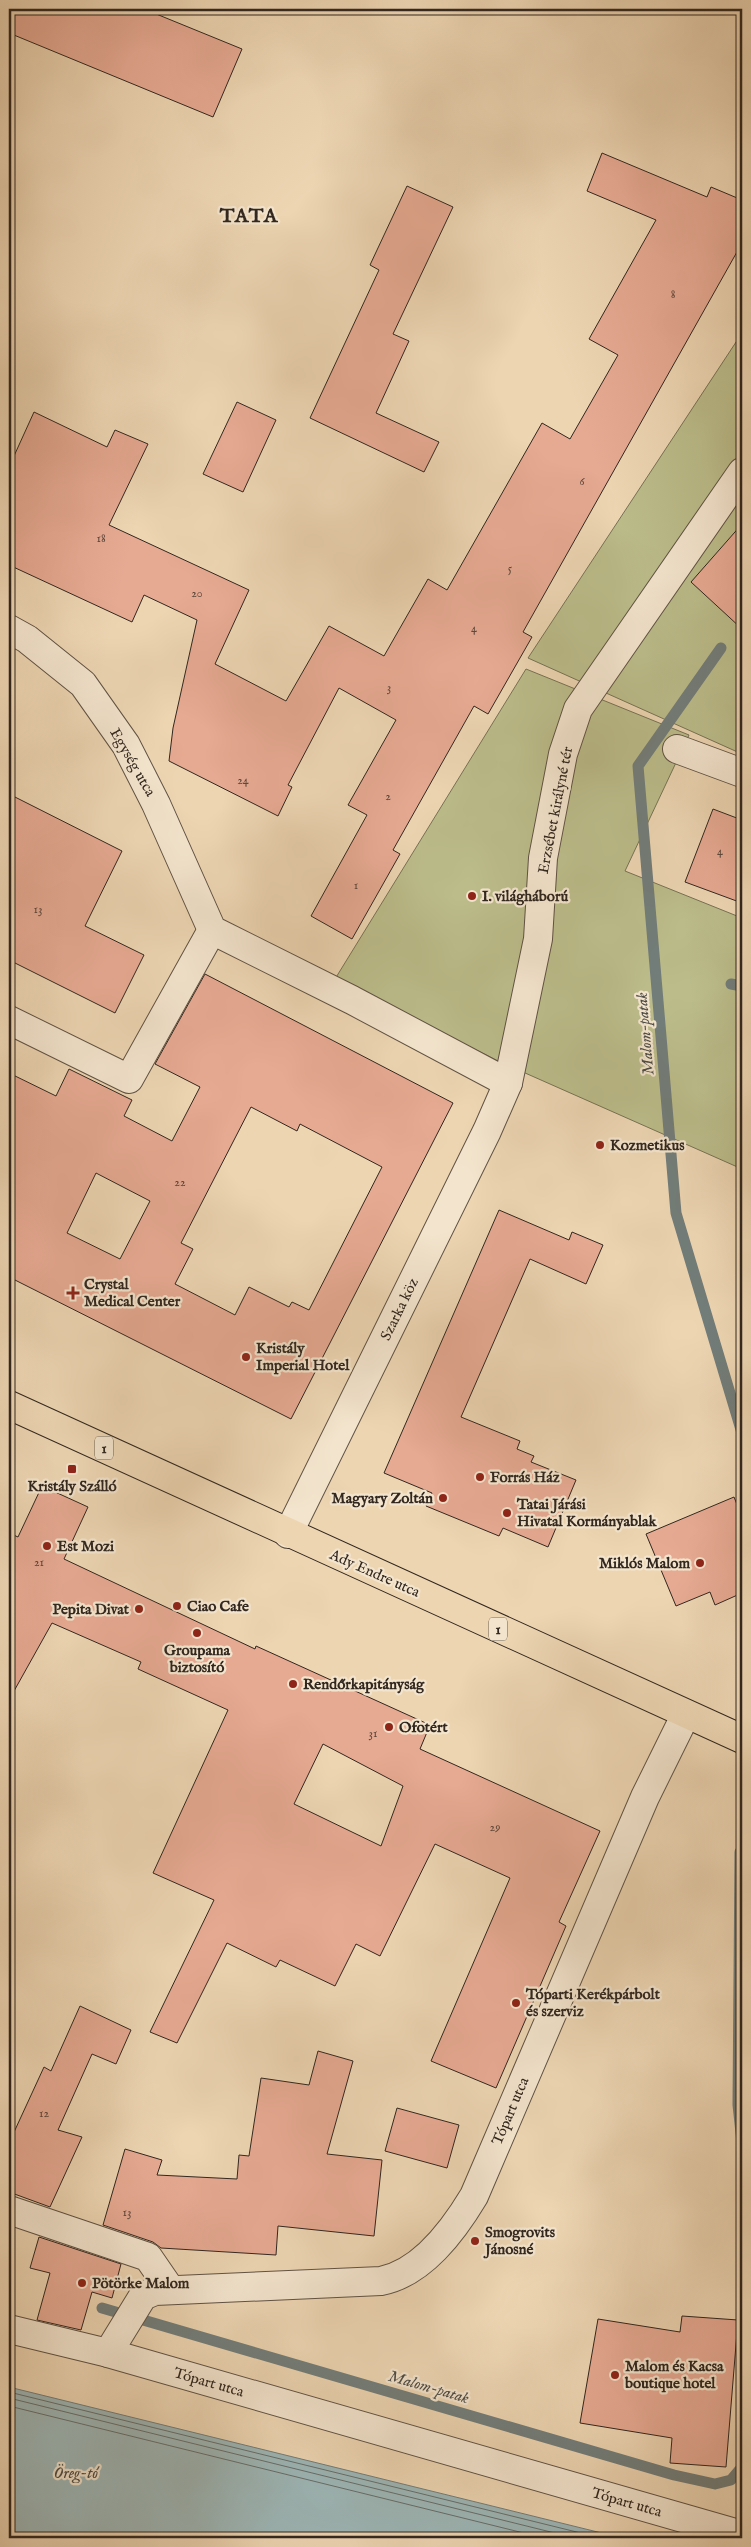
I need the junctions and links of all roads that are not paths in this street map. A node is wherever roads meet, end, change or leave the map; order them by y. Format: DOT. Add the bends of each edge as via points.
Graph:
graph roads {
  1 [pos="742,472"];
  2 [pos="9,629"];
  3 [pos="677,750"];
  4 [pos="742,773"];
  5 [pos="212,930"];
  6 [pos="9,1020"];
  7 [pos="508,1083"];
  8 [pos="9,1405"];
  9 [pos="288,1534"];
  10 [pos="686,1714"];
  11 [pos="742,1738"];
  12 [pos="9,2210"];
  13 [pos="170,2289"];
  14 [pos="9,2329"];
  15 [pos="108,2352"];
  16 [pos="742,2535"];
  1 -- 7 [label="street, Erzsébet királyné tér" via="578,709 563,754 543,858 538,940"];
  2 -- 5 [label="street, Egység utca" via="27,639 83,684 126,745"];
  3 -- 4 [label="street"];
  5 -- 6 [label="street" via="129,1079"];
  5 -- 7 [label="street"];
  7 -- 9 [label="street, Szarka köz"];
  8 -- 9 [label="main road, Ady Endre utca / 1"];
  9 -- 10 [label="main road, Ady Endre utca / 1"];
  10 -- 11 [label="main road, Ady Endre utca / 1"];
  10 -- 13 [label="street, Tópart utca" via="645,1797 474,2196 462,2217 428,2256 402,2274 381,2281"];
  12 -- 13 [label="street" via="148,2257"];
  13 -- 15 [label="street, Tópart utca" via="148,2293 142,2299"];
  14 -- 15 [label="street, Tópart utca"];
  15 -- 16 [label="street, Tópart utca"];
}
